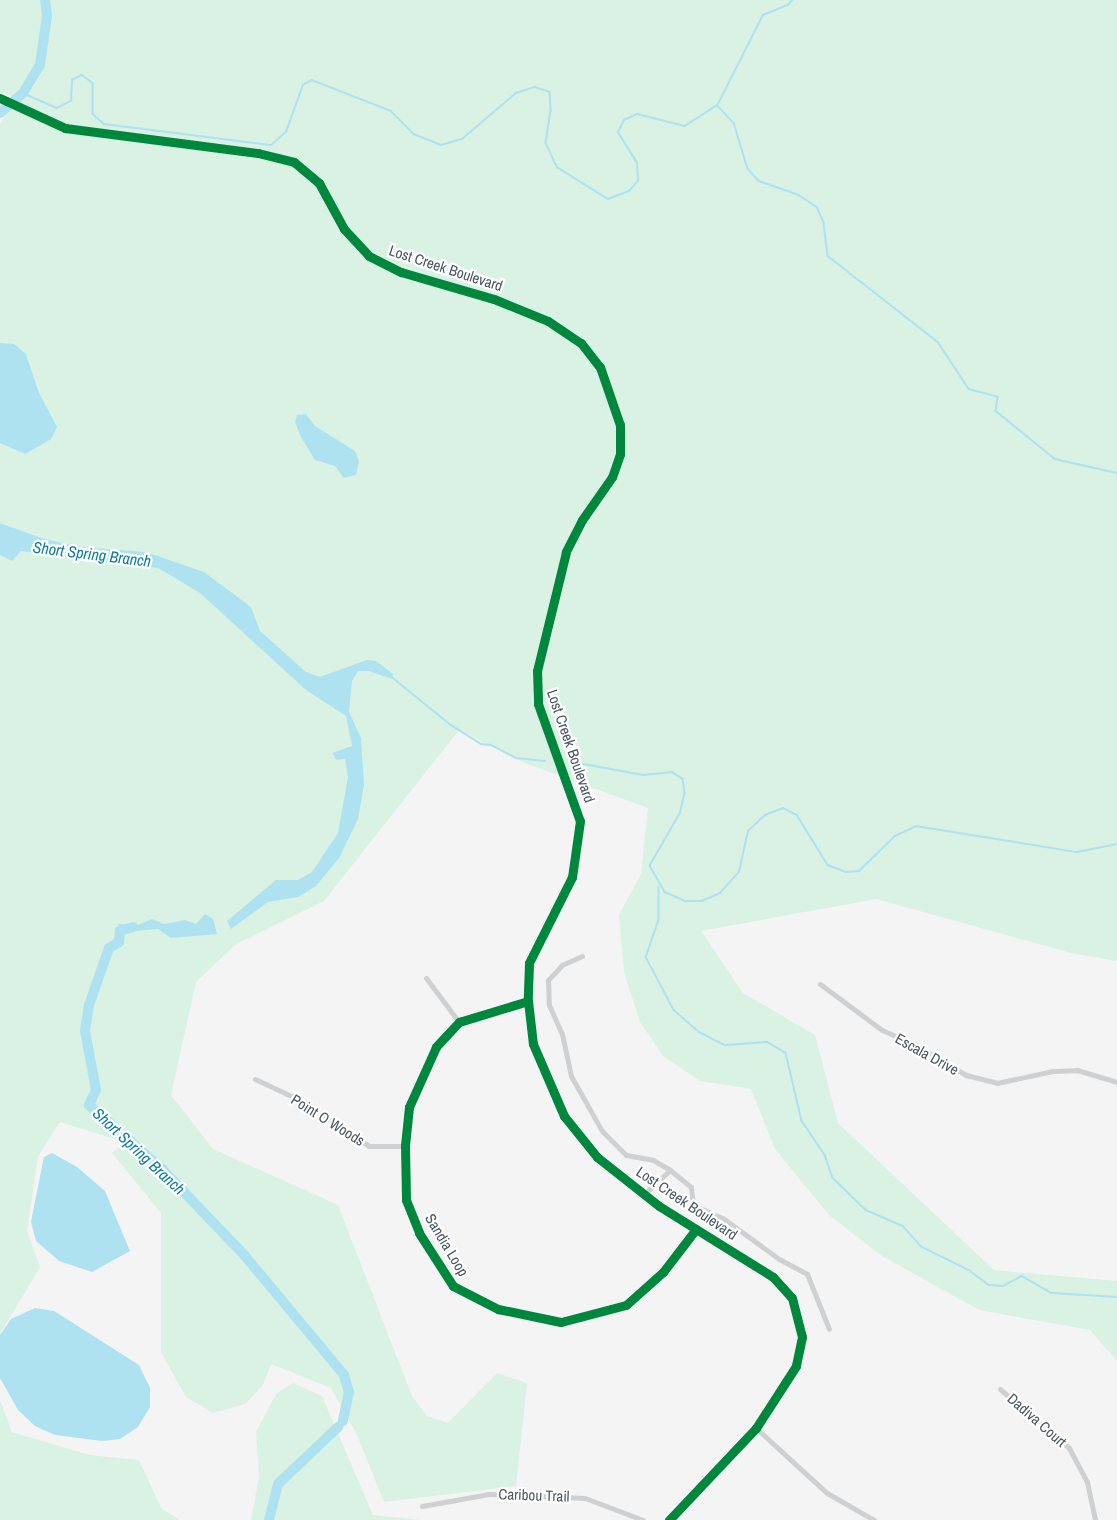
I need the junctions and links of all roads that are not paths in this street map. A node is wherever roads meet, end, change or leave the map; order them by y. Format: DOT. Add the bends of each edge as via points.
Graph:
graph roads {
  1 [pos="0,98"];
  2 [pos="582,956"];
  3 [pos="426,978"];
  4 [pos="820,984"];
  5 [pos="528,1001"];
  6 [pos="459,1022"];
  7 [pos="255,1079"];
  8 [pos="1117,1082"];
  9 [pos="405,1146"];
  10 [pos="670,1170"];
  11 [pos="644,1194"];
  12 [pos="696,1229"];
  13 [pos="829,1329"];
  14 [pos="1000,1389"];
  15 [pos="756,1428"];
  16 [pos="422,1506"];
  17 [pos="643,1520"];
  18 [pos="669,1520"];
  19 [pos="874,1520"];
  20 [pos="1095,1520"];
  1 -- 5 [label="street, Lost Creek Boulevard" via="65,128 258,153 294,162 319,183 344,229 369,256 401,272 511,304 548,321 580,343 600,366 620,425 620,454 612,477 582,520 566,552 535,690 573,796 580,820 579,840 563,899 540,935 529,963"];
  2 -- 10 [label="street" via="562,965 548,980 547,988 570,1076 615,1146 626,1155 653,1160"];
  3 -- 6 [label="street"];
  4 -- 8 [label="street, Escala Drive" via="882,1030 966,1075 990,1082 1014,1082 1037,1074 1071,1070"];
  5 -- 6 [label="street"];
  5 -- 11 [label="street, Lost Creek Boulevard" via="533,1044 564,1116 597,1157"];
  6 -- 9 [label="street, Sandia Loop" via="436,1047 419,1086 410,1107"];
  7 -- 9 [label="street, Point O Woods" via="306,1103 369,1146"];
  9 -- 12 [label="street, Sandia Loop" via="406,1200 419,1233 453,1287 498,1309 561,1323 626,1305 663,1272"];
  10 -- 11 [label="street"];
  10 -- 13 [label="street" via="691,1187 693,1205 724,1219 807,1274"];
  11 -- 12 [label="street, Lost Creek Boulevard"];
  12 -- 15 [label="street, Lost Creek Boulevard" via="772,1277 798,1311 802,1336 796,1366"];
  14 -- 20 [label="street, Dadiva Court" via="1070,1448 1087,1482"];
  15 -- 18 [label="street, Lost Creek Boulevard"];
  15 -- 19 [label="street" via="826,1493"];
  16 -- 17 [label="street, Caribou Trail" via="489,1494 585,1497"];
}
